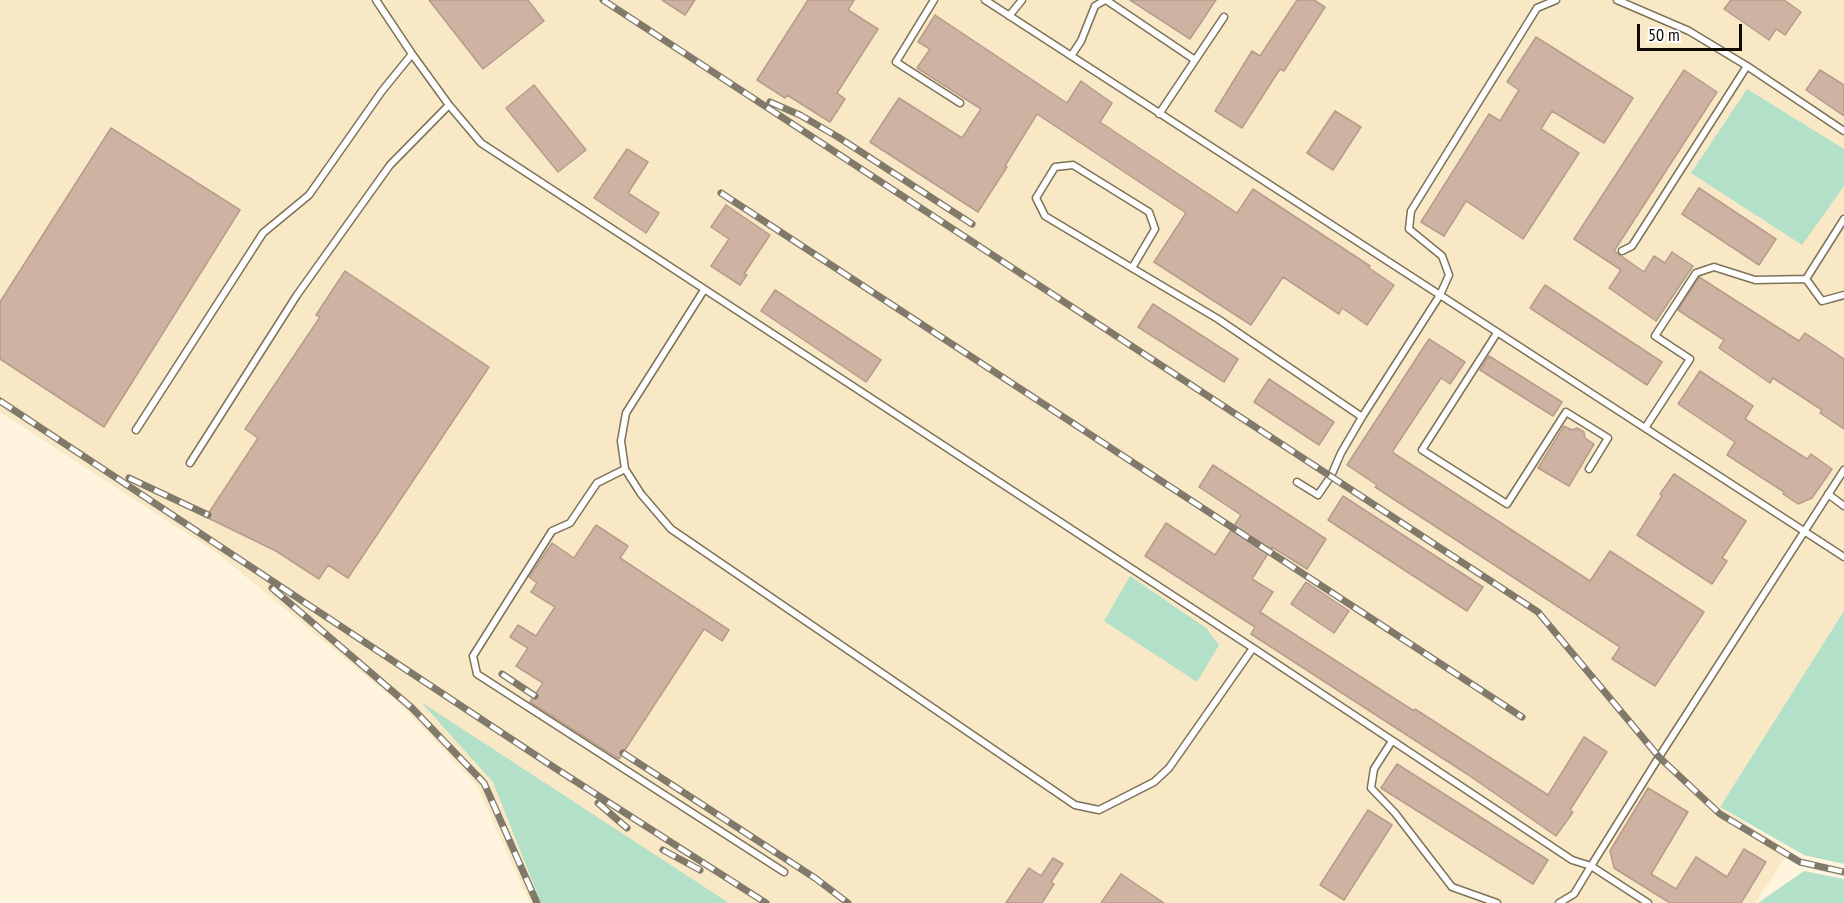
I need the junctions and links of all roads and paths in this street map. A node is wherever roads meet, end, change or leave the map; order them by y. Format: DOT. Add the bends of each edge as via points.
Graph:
graph roads {
  1 [pos="376,0"];
  2 [pos="934,0"];
  3 [pos="985,0"];
  4 [pos="1022,0"];
  5 [pos="1105,0"];
  6 [pos="1556,0"];
  7 [pos="1617,0"];
  8 [pos="1009,16"];
  9 [pos="1224,17"];
  10 [pos="412,54"];
  11 [pos="1071,56"];
  12 [pos="1195,60"];
  13 [pos="1747,66"];
  14 [pos="960,103"];
  15 [pos="449,105"];
  16 [pos="1159,114"];
  17 [pos="1844,131"];
  18 [pos="1844,219"];
  19 [pos="1622,251"];
  20 [pos="1132,268"];
  21 [pos="1806,279"];
  22 [pos="704,290"];
  23 [pos="1440,295"];
  24 [pos="1844,295"];
  25 [pos="1497,333"];
  26 [pos="1362,417"];
  27 [pos="1645,428"];
  28 [pos="136,430"];
  29 [pos="190,463"];
  30 [pos="625,469"];
  31 [pos="1588,469"];
  32 [pos="1844,470"];
  33 [pos="1297,482"];
  34 [pos="1828,494"];
  35 [pos="1844,506"];
  36 [pos="1804,531"];
  37 [pos="1844,557"];
  38 [pos="1253,648"];
  39 [pos="1392,741"];
  40 [pos="1591,866"];
  41 [pos="783,872"];
  42 [pos="1497,903"];
  43 [pos="1558,903"];
  44 [pos="1648,903"];
  1 -- 10 [label="lane"];
  2 -- 14 [label="lane" via="896,62"];
  3 -- 8 [label="lane"];
  4 -- 8 [label="lane"];
  5 -- 11 [label="lane" via="1095,6"];
  5 -- 12 [label="lane"];
  6 -- 23 [label="lane" via="1537,8 1411,211 1409,229 1442,256 1449,274"];
  7 -- 13 [label="lane" via="1689,31"];
  8 -- 11 [label="lane"];
  9 -- 12 [label="lane"];
  10 -- 15 [label="lane"];
  10 -- 28 [label="lane" via="309,195 263,232"];
  11 -- 16 [label="lane"];
  12 -- 16 [label="lane"];
  13 -- 17 [label="lane"];
  13 -- 19 [label="lane" via="1632,246"];
  15 -- 22 [label="lane" via="481,143"];
  15 -- 29 [label="lane" via="390,165 297,295"];
  16 -- 23 [label="lane"];
  18 -- 21 [label="lane"];
  20 -- 20 [label="lane" via="1045,216 1036,198 1055,167 1073,165 1149,212 1155,229"];
  20 -- 26 [label="lane" via="1218,319"];
  21 -- 24 [label="lane" via="1822,301"];
  21 -- 27 [label="lane" via="1755,280 1714,267 1696,273 1655,336 1690,359"];
  22 -- 30 [label="lane" via="626,413 621,441"];
  22 -- 38 [label="lane"];
  23 -- 25 [label="lane"];
  23 -- 26 [label="lane"];
  25 -- 27 [label="lane"];
  25 -- 31 [label="lane" via="1422,450 1507,504 1566,412 1608,438"];
  26 -- 33 [label="lane" via="1318,495"];
  27 -- 36 [label="lane"];
  30 -- 38 [label="lane" via="671,529 1074,805 1099,810 1162,775"];
  30 -- 41 [label="lane" via="597,483 570,523 552,531 473,656 477,674"];
  32 -- 34 [label="lane"];
  34 -- 35 [label="lane"];
  34 -- 36 [label="lane"];
  36 -- 37 [label="lane"];
  36 -- 40 [label="lane"];
  38 -- 39 [label="lane"];
  39 -- 40 [label="lane" via="1572,860"];
  39 -- 42 [label="lane" via="1374,769 1371,788 1452,887"];
  40 -- 43 [label="lane" via="1574,894"];
  40 -- 44 [label="lane"];
}
